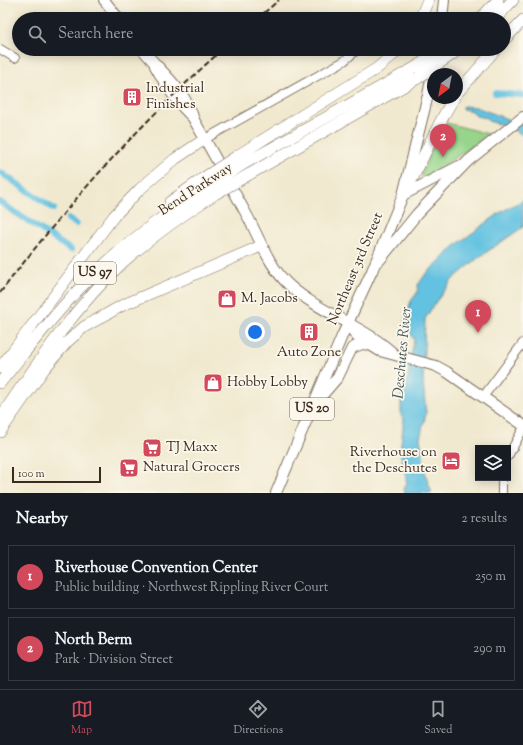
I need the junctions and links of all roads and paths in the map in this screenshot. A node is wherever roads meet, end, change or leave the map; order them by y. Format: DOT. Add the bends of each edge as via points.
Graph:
graph roads {
  1 [pos="104,0"];
  2 [pos="428,0"];
  3 [pos="444,0"];
  4 [pos="498,0"];
  5 [pos="513,0"];
  6 [pos="113,12"];
  7 [pos="423,12"];
  8 [pos="443,12"];
  9 [pos="487,12"];
  10 [pos="502,12"];
  11 [pos="523,20"];
  12 [pos="511,33"];
  13 [pos="0,49"];
  14 [pos="148,56"];
  15 [pos="350,56"];
  16 [pos="392,56"];
  17 [pos="432,56"];
  18 [pos="435,56"];
  19 [pos="450,56"];
  20 [pos="490,56"];
  21 [pos="15,58"];
  22 [pos="463,86"];
  23 [pos="450,104"];
  24 [pos="521,118"];
  25 [pos="205,139"];
  26 [pos="468,161"];
  27 [pos="242,165"];
  28 [pos="210,185"];
  29 [pos="403,195"];
  30 [pos="261,246"];
  31 [pos="372,271"];
  32 [pos="348,324"];
  33 [pos="523,343"];
  34 [pos="370,344"];
  35 [pos="394,354"];
  36 [pos="0,368"];
  37 [pos="0,383"];
  38 [pos="483,398"];
  39 [pos="313,407"];
  40 [pos="0,419"];
  41 [pos="523,425"];
  42 [pos="523,429"];
  43 [pos="0,432"];
  44 [pos="511,451"];
  45 [pos="502,481"];
  46 [pos="276,493"];
  47 [pos="502,493"];
  1 -- 6 [label="main road"];
  2 -- 7 [label="highway"];
  3 -- 8 [label="main road"];
  4 -- 9 [label="highway"];
  5 -- 10 [label="highway"];
  11 -- 12 [label="highway"];
  13 -- 21 [label="street"];
  14 -- 25 [label="main road"];
  15 -- 25 [label="street"];
  16 -- 27 [label="highway"];
  17 -- 27 [label="highway, Bend Parkway / US 97, bridge"];
  18 -- 29 [label="main road, Northeast 3rd Street / US 20" via="428,95"];
  19 -- 27 [label="highway, Bend Parkway / US 97, bridge" via="418,78"];
  20 -- 22 [label="highway"];
  23 -- 29 [label="highway"];
  24 -- 26 [label="main road"];
  25 -- 30 [label="main road"];
  25 -- 36 [label="highway" via="175,159 114,216"];
  26 -- 29 [label="main road"];
  26 -- 31 [label="main road" via="418,214"];
  27 -- 28 [label="highway, Bend Parkway / US 97, bridge"];
  27 -- 28 [label="highway, bridge"];
  28 -- 37 [label="highway, Bend Parkway / US 97" via="174,208 112,257 78,290"];
  28 -- 40 [label="highway, Bend Parkway / US 97" via="103,282 52,344"];
  29 -- 31 [label="main road, Northeast 3rd Street / US 20"];
  30 -- 32 [label="main road" via="277,271 290,285 311,303"];
  30 -- 43 [label="highway" via="123,305 84,327 44,369"];
  31 -- 32 [label="main road, Northeast 3rd Street / US 20"];
  32 -- 34 [label="main road" via="357,337"];
  32 -- 35 [label="main road" via="383,344"];
  32 -- 39 [label="main road, Northeast 3rd Street / US 20"];
  33 -- 38 [label="street"];
  34 -- 35 [label="main road" via="386,354"];
  34 -- 39 [label="main road" via="362,344 350,350 338,377"];
  35 -- 38 [label="main road" via="436,366 462,381"];
  38 -- 41 [label="main road"];
  39 -- 46 [label="main road, Northeast 3rd Street / US 20"];
  42 -- 44 [label="street"];
  45 -- 47 [label="street"];
}
